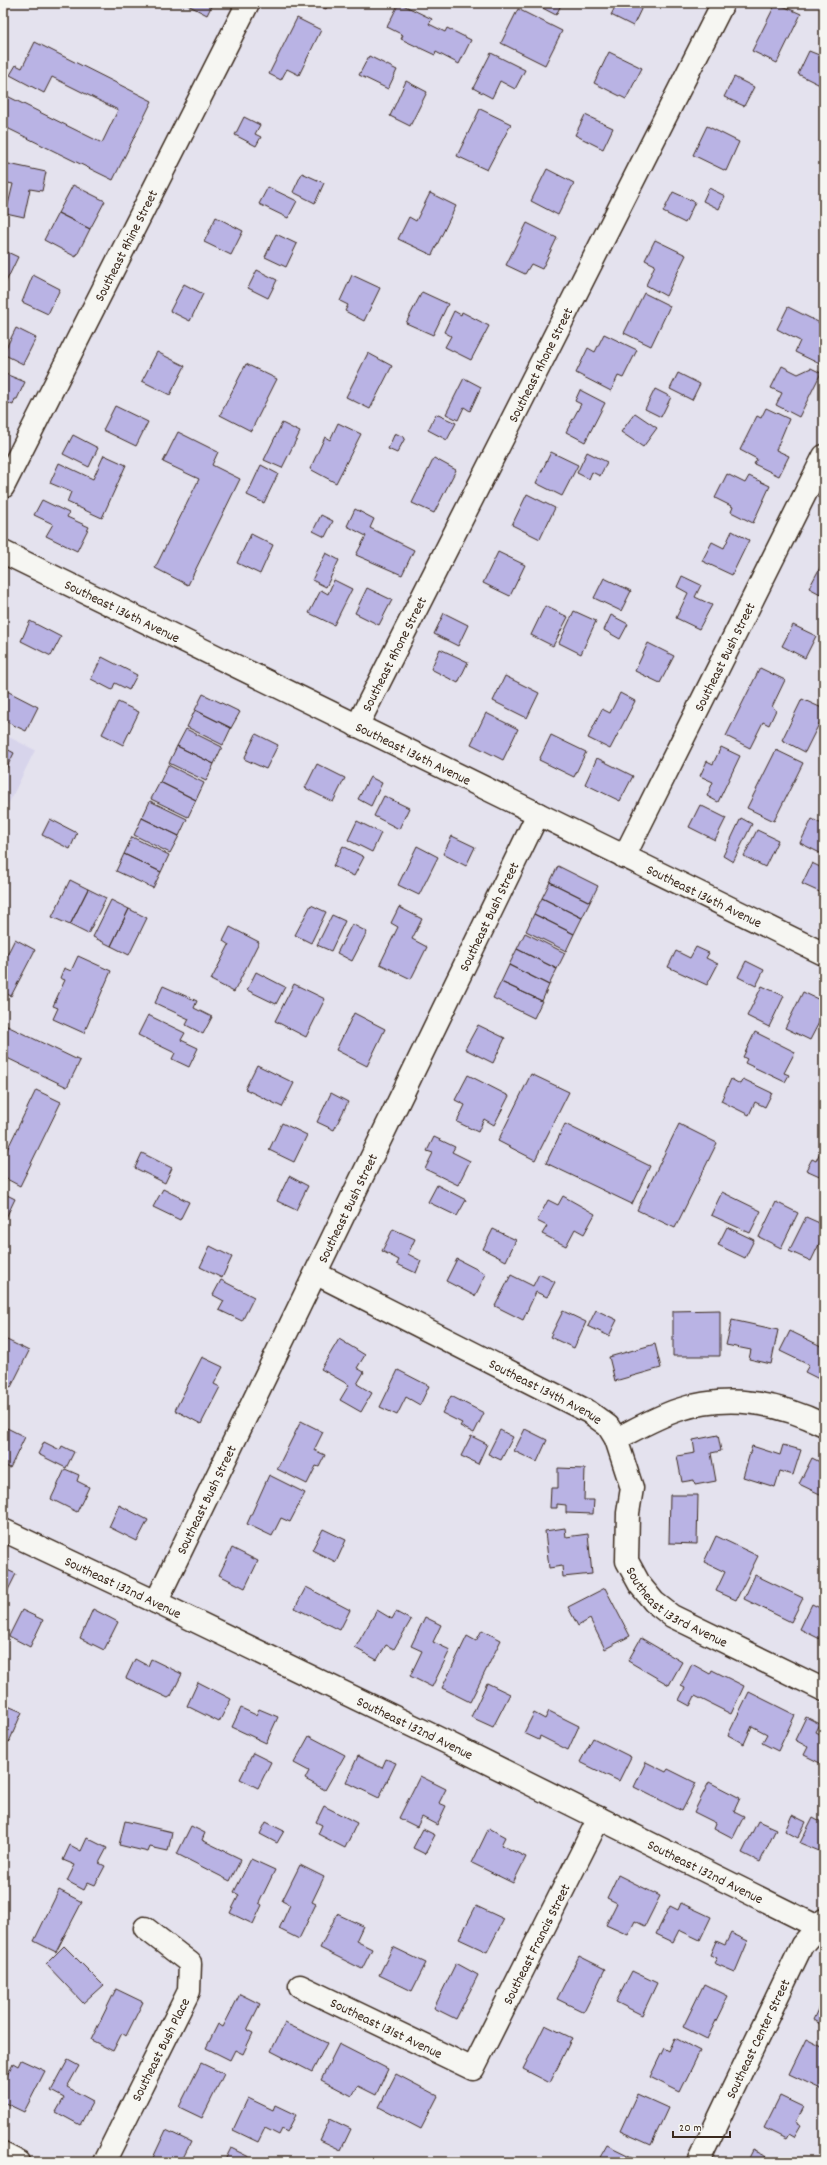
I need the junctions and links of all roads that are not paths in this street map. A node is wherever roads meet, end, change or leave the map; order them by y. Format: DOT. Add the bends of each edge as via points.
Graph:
graph roads {
  1 [pos="248,3"];
  2 [pos="723,3"];
  3 [pos="824,456"];
  4 [pos="3,487"];
  5 [pos="3,552"];
  6 [pos="358,726"];
  7 [pos="538,814"];
  8 [pos="624,857"];
  9 [pos="824,954"];
  10 [pos="317,1274"];
  11 [pos="824,1425"];
  12 [pos="616,1439"];
  13 [pos="3,1530"];
  14 [pos="156,1602"];
  15 [pos="824,1690"];
  16 [pos="599,1818"];
  17 [pos="822,1925"];
  18 [pos="145,1928"];
  19 [pos="300,1986"];
  20 [pos="473,2069"];
  21 [pos="3,2154"];
  22 [pos="19,2162"];
  23 [pos="104,2162"];
  24 [pos="698,2162"];
  1 -- 4 [label="street, Southeast Rhine Street"];
  2 -- 6 [label="street, Southeast Rhone Street"];
  3 -- 8 [label="street, Southeast Bush Street"];
  5 -- 6 [label="street, Southeast 136th Avenue"];
  6 -- 7 [label="street, Southeast 136th Avenue"];
  7 -- 8 [label="street, Southeast 136th Avenue"];
  7 -- 10 [label="street, Southeast Bush Street"];
  8 -- 9 [label="street, Southeast 136th Avenue"];
  10 -- 12 [label="street, Southeast 134th Avenue" via="589,1412 608,1426"];
  10 -- 14 [label="street, Southeast Bush Street"];
  11 -- 12 [label="street" via="808,1417 761,1403 732,1401 678,1410"];
  12 -- 15 [label="street, Southeast 133rd Avenue" via="632,1488 628,1513 627,1561 640,1585 654,1602 672,1616"];
  13 -- 14 [label="street, Southeast 132nd Avenue"];
  14 -- 16 [label="street, Southeast 132nd Avenue"];
  16 -- 17 [label="street, Southeast 132nd Avenue"];
  16 -- 20 [label="street, Southeast Francis Street"];
  17 -- 24 [label="street, Southeast Center Street" via="802,1945"];
  18 -- 23 [label="street, Southeast Bush Place" via="190,1963 189,1991"];
  19 -- 20 [label="street, Southeast 131st Avenue"];
  21 -- 22 [label="street"];
}
